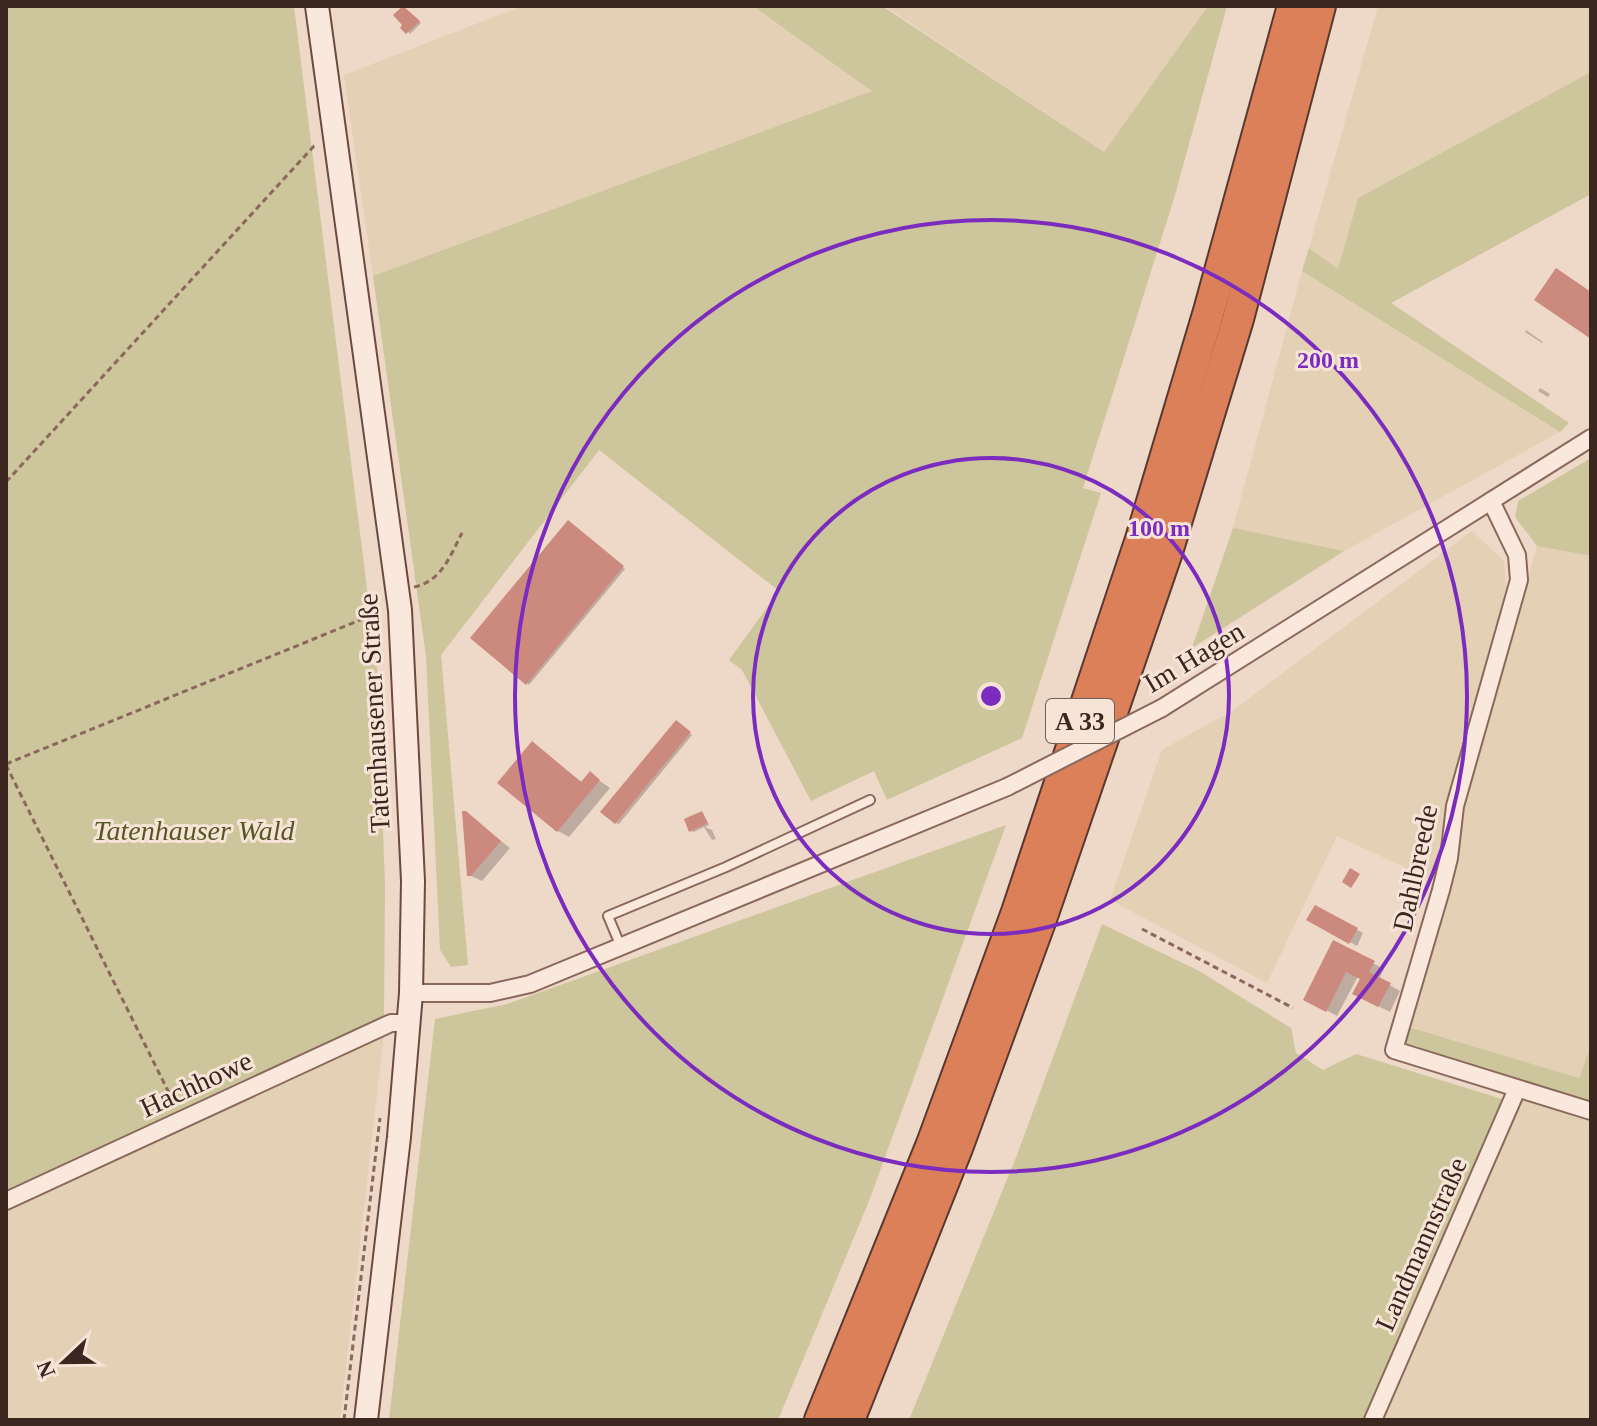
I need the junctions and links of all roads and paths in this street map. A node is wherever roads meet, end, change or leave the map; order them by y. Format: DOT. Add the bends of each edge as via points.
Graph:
graph roads {
  1 [pos="317,6"];
  2 [pos="1293,6"];
  3 [pos="1320,6"];
  4 [pos="314,146"];
  5 [pos="1591,438"];
  6 [pos="6,482"];
  7 [pos="1491,501"];
  8 [pos="462,533"];
  9 [pos="398,589"];
  10 [pos="373,613"];
  11 [pos="6,764"];
  12 [pos="870,800"];
  13 [pos="1142,929"];
  14 [pos="621,948"];
  15 [pos="411,993"];
  16 [pos="1293,1008"];
  17 [pos="409,1023"];
  18 [pos="1517,1089"];
  19 [pos="381,1109"];
  20 [pos="1591,1111"];
  21 [pos="182,1119"];
  22 [pos="6,1201"];
  23 [pos="344,1420"];
  24 [pos="366,1420"];
  25 [pos="820,1420"];
  26 [pos="849,1420"];
  27 [pos="1373,1420"];
  1 -- 9 [label="street, Tatenhausener Straße"];
  2 -- 25 [label="highway, A 33" via="1141,539 1017,912 932,1144"];
  3 -- 26 [label="highway, A 33" via="1238,319 1167,552 1041,919"];
  4 -- 6 [label="path"];
  5 -- 7 [label="street, Im Hagen"];
  7 -- 14 [label="street, Im Hagen, bridge" via="1162,708 1007,787"];
  7 -- 18 [label="street, Dahlbreede" via="1517,555 1519,580 1455,806 1441,890 1394,1050"];
  8 -- 9 [label="path" via="433,580"];
  9 -- 15 [label="street, Tatenhausener Straße" via="413,881"];
  10 -- 11 [label="path"];
  11 -- 21 [label="path"];
  12 -- 14 [label="lane" via="608,916"];
  13 -- 16 [label="path"];
  14 -- 15 [label="street, Im Hagen" via="530,984 490,993"];
  15 -- 17 [label="street, Tatenhausener Straße"];
  17 -- 21 [label="street, Hachhowe" via="391,1023"];
  17 -- 24 [label="street, Tatenhausener Straße"];
  18 -- 20 [label="street, Dahlbreede"];
  18 -- 27 [label="street, Landmannstraße"];
  19 -- 23 [label="path"];
  21 -- 22 [label="street, Hachhowe"];
}
